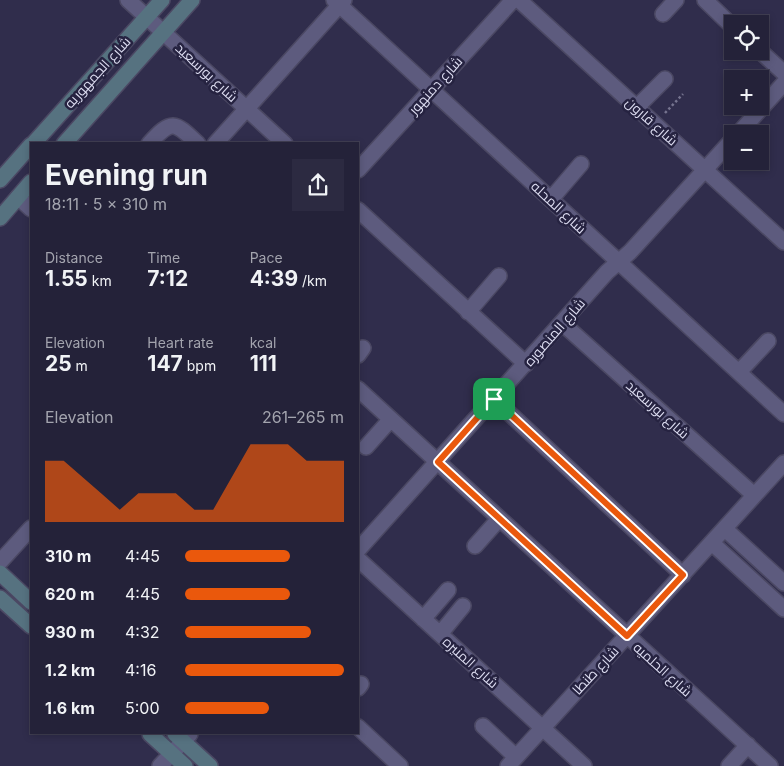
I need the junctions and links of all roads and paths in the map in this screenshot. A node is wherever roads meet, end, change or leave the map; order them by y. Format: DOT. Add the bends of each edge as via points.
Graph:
graph roads {
  1 [pos="128,0"];
  2 [pos="162,0"];
  3 [pos="192,0"];
  4 [pos="513,0"];
  5 [pos="519,0"];
  6 [pos="676,0"];
  7 [pos="705,0"];
  8 [pos="339,2"];
  9 [pos="663,14"];
  10 [pos="147,16"];
  11 [pos="724,18"];
  12 [pos="163,32"];
  13 [pos="769,59"];
  14 [pos="784,73"];
  15 [pos="665,79"];
  16 [pos="784,84"];
  17 [pos="432,89"];
  18 [pos="683,94"];
  19 [pos="637,107"];
  20 [pos="247,109"];
  21 [pos="655,124"];
  22 [pos="746,125"];
  23 [pos="35,142"];
  24 [pos="66,142"];
  25 [pos="151,142"];
  26 [pos="196,142"];
  27 [pos="217,142"];
  28 [pos="283,142"];
  29 [pos="30,147"];
  30 [pos="724,149"];
  31 [pos="581,164"];
  32 [pos="359,169"];
  33 [pos="705,169"];
  34 [pos="0,180"];
  35 [pos="30,183"];
  36 [pos="18,197"];
  37 [pos="551,199"];
  38 [pos="30,208"];
  39 [pos="359,211"];
  40 [pos="0,218"];
  41 [pos="784,242"];
  42 [pos="619,261"];
  43 [pos="499,276"];
  44 [pos="468,312"];
  45 [pos="562,323"];
  46 [pos="768,341"];
  47 [pos="526,364"];
  48 [pos="739,372"];
  49 [pos="359,390"];
  50 [pos="494,399"];
  51 [pos="784,414"];
  52 [pos="390,419"];
  53 [pos="366,447"];
  54 [pos="438,462"];
  55 [pos="784,463"];
  56 [pos="754,495"];
  57 [pos="499,518"];
  58 [pos="30,529"];
  59 [pos="725,529"];
  60 [pos="712,543"];
  61 [pos="475,546"];
  62 [pos="359,549"];
  63 [pos="359,560"];
  64 [pos="0,562"];
  65 [pos="0,573"];
  66 [pos="683,575"];
  67 [pos="784,583"];
  68 [pos="448,590"];
  69 [pos="0,598"];
  70 [pos="30,601"];
  71 [pos="463,606"];
  72 [pos="784,609"];
  73 [pos="424,619"];
  74 [pos="30,625"];
  75 [pos="440,634"];
  76 [pos="627,636"];
  77 [pos="482,726"];
  78 [pos="359,728"];
  79 [pos="542,728"];
  80 [pos="150,734"];
  81 [pos="182,736"];
  82 [pos="748,745"];
  83 [pos="171,754"];
  84 [pos="512,761"];
  85 [pos="160,766"];
  86 [pos="185,766"];
  87 [pos="210,766"];
  88 [pos="400,766"];
  89 [pos="584,766"];
  90 [pos="729,766"];
  91 [pos="770,766"];
  1 -- 10 [label="street, شارع بورسعيد"];
  2 -- 10 [label="main road, شارع الجمهوريه"];
  3 -- 12 [label="main road, شارع الجمهوريه"];
  4 -- 17 [label="street, شارع دمنهور"];
  5 -- 19 [label="street, شارع قارون"];
  6 -- 9 [label="street"];
  7 -- 11 [label="street"];
  8 -- 17 [label="street, شارع المحله"];
  8 -- 20 [label="street"];
  10 -- 12 [label="street, شارع بورسعيد"];
  10 -- 23 [label="main road, شارع الجمهوريه"];
  12 -- 20 [label="street, شارع بورسعيد"];
  12 -- 24 [label="main road, شارع الجمهوريه"];
  13 -- 14 [label="street"];
  15 -- 19 [label="street"];
  16 -- 22 [label="street"];
  17 -- 32 [label="street, شارع دمنهور"];
  17 -- 37 [label="street, شارع المحله"];
  18 -- 21 [label="path"];
  19 -- 21 [label="street, شارع قارون"];
  20 -- 27 [label="street"];
  20 -- 28 [label="street, شارع بورسعيد"];
  21 -- 33 [label="street, شارع قارون"];
  25 -- 26 [label="street" via="162,129 171,125 180,127"];
  29 -- 34 [label="main road, شارع الجمهوريه"];
  30 -- 33 [label="street, شارع المنصوره"];
  31 -- 37 [label="street"];
  33 -- 41 [label="street, شارع قارون"];
  33 -- 42 [label="street, شارع المنصوره"];
  35 -- 36 [label="main road"];
  36 -- 38 [label="street"];
  36 -- 40 [label="main road"];
  37 -- 42 [label="street, شارع المحله"];
  39 -- 44 [label="street"];
  42 -- 45 [label="street, شارع المنصوره"];
  42 -- 48 [label="street, شارع المحله"];
  43 -- 44 [label="street"];
  44 -- 47 [label="street"];
  45 -- 47 [label="street, شارع المنصوره"];
  45 -- 56 [label="street, شارع بورسعيد"];
  46 -- 48 [label="street"];
  47 -- 50 [label="street, شارع المنصوره"];
  48 -- 51 [label="street, شارع المحله"];
  49 -- 52 [label="street, شارع الحلميه"];
  50 -- 54 [label="street, شارع المنصوره"];
  50 -- 66 [label="street"];
  52 -- 53 [label="street"];
  52 -- 54 [label="street, شارع الحلميه"];
  54 -- 57 [label="street, شارع الحلميه"];
  54 -- 62 [label="street, شارع المنصوره"];
  55 -- 56 [label="street, شارع طنطا"];
  56 -- 59 [label="street, شارع طنطا"];
  57 -- 61 [label="street"];
  57 -- 76 [label="street, شارع الحلميه"];
  58 -- 64 [label="street"];
  59 -- 60 [label="street, شارع طنطا"];
  59 -- 67 [label="street"];
  60 -- 66 [label="street, شارع طنطا"];
  60 -- 72 [label="street"];
  63 -- 73 [label="street, شارع المنيره"];
  65 -- 70 [label="main road"];
  66 -- 76 [label="street, شارع طنطا"];
  68 -- 73 [label="street"];
  69 -- 74 [label="main road"];
  71 -- 75 [label="street"];
  73 -- 75 [label="street, شارع المنيره"];
  75 -- 79 [label="street, شارع المنيره"];
  76 -- 79 [label="street, شارع طنطا"];
  76 -- 82 [label="street, شارع الحلميه"];
  77 -- 84 [label="street"];
  78 -- 88 [label="street"];
  79 -- 84 [label="street, شارع طنطا"];
  79 -- 89 [label="street, شارع المنيره"];
  80 -- 83 [label="main road"];
  81 -- 83 [label="street"];
  81 -- 87 [label="main road"];
  82 -- 90 [label="street"];
  82 -- 91 [label="street, شارع الحلميه"];
  83 -- 85 [label="street"];
  83 -- 86 [label="main road"];
}
